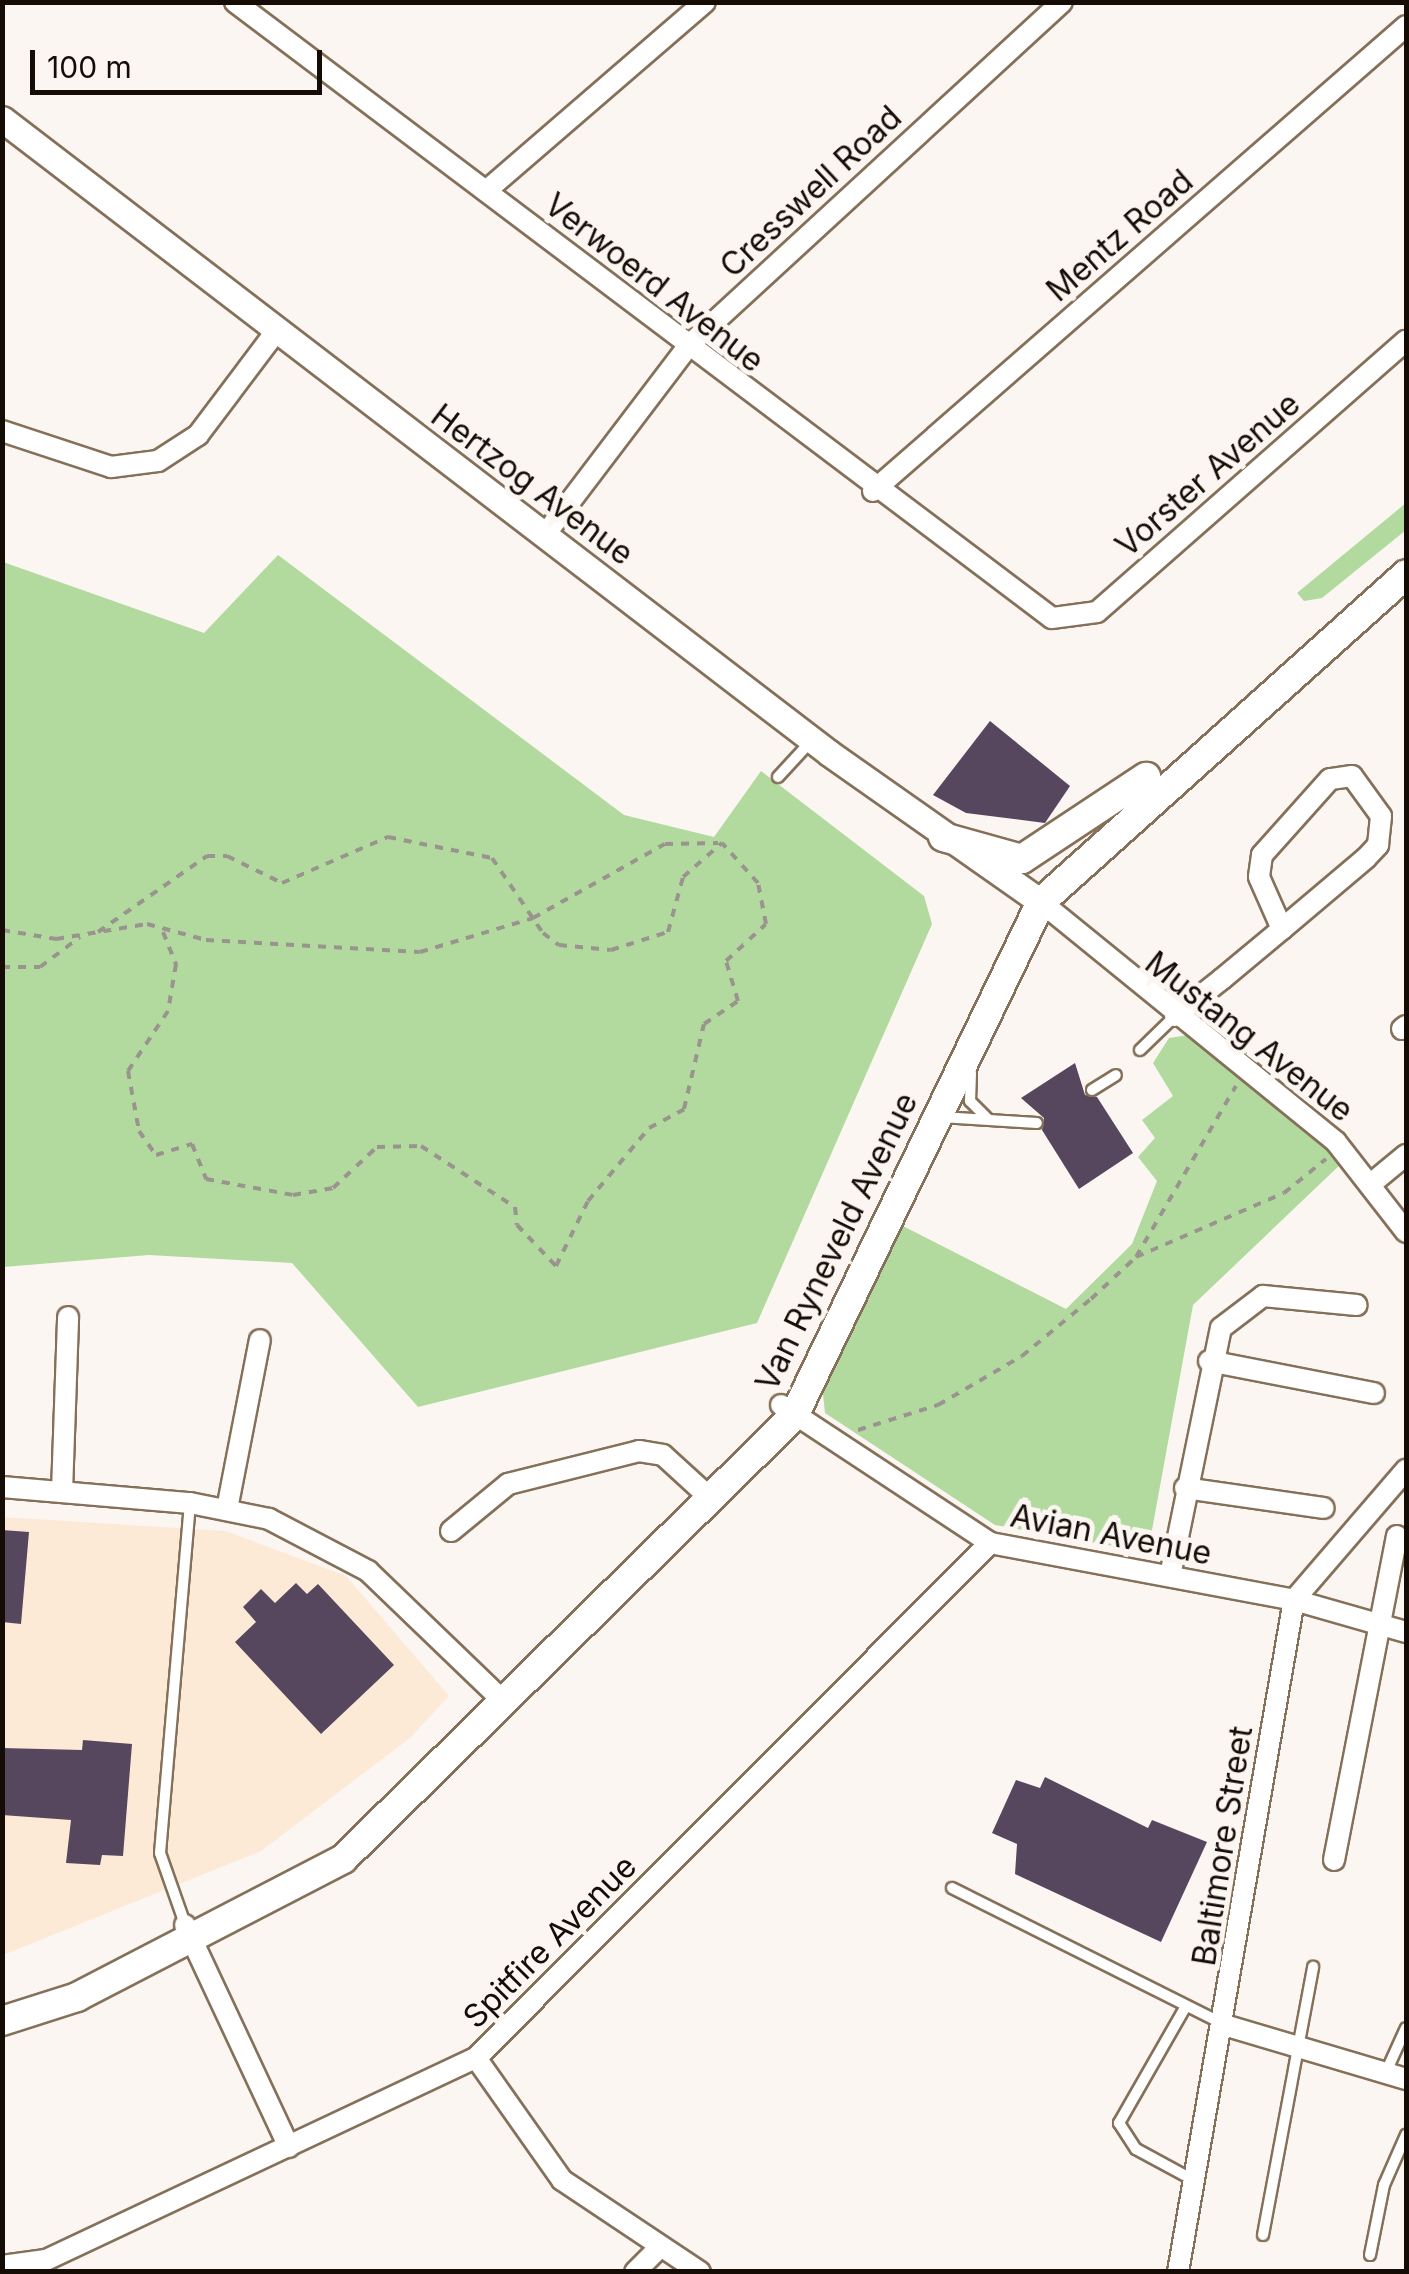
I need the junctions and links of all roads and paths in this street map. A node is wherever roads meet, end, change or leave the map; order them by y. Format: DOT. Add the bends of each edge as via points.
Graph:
graph roads {
  1 [pos="235,2"];
  2 [pos="704,2"];
  3 [pos="1062,2"];
  4 [pos="1406,26"];
  5 [pos="2,119"];
  6 [pos="486,191"];
  7 [pos="277,330"];
  8 [pos="1406,341"];
  9 [pos="688,346"];
  10 [pos="2,431"];
  11 [pos="874,491"];
  12 [pos="544,536"];
  13 [pos="1406,554"];
  14 [pos="1406,574"];
  15 [pos="1036,611"];
  16 [pos="813,740"];
  17 [pos="1146,777"];
  18 [pos="778,778"];
  19 [pos="944,837"];
  20 [pos="722,842"];
  21 [pos="1035,898"];
  22 [pos="534,918"];
  23 [pos="1282,929"];
  24 [pos="2,930"];
  25 [pos="98,932"];
  26 [pos="163,932"];
  27 [pos="80,937"];
  28 [pos="2,967"];
  29 [pos="985,1005"];
  30 [pos="1175,1016"];
  31 [pos="1140,1050"];
  32 [pos="1246,1068"];
  33 [pos="1116,1075"];
  34 [pos="1092,1090"];
  35 [pos="935,1118"];
  36 [pos="988,1119"];
  37 [pos="1037,1124"];
  38 [pos="1342,1148"];
  39 [pos="1406,1155"];
  40 [pos="1372,1183"];
  41 [pos="1406,1232"];
  42 [pos="1136,1256"];
  43 [pos="1357,1305"];
  44 [pos="68,1317"];
  45 [pos="260,1340"];
  46 [pos="1209,1362"];
  47 [pos="1374,1394"];
  48 [pos="787,1410"];
  49 [pos="836,1442"];
  50 [pos="1406,1470"];
  51 [pos="2,1487"];
  52 [pos="1185,1488"];
  53 [pos="62,1492"];
  54 [pos="704,1493"];
  55 [pos="190,1503"];
  56 [pos="1324,1508"];
  57 [pos="227,1509"];
  58 [pos="450,1531"];
  59 [pos="1397,1536"];
  60 [pos="990,1543"];
  61 [pos="1170,1576"];
  62 [pos="1294,1600"];
  63 [pos="1382,1625"];
  64 [pos="1406,1632"];
  65 [pos="498,1697"];
  66 [pos="1334,1860"];
  67 [pos="952,1888"];
  68 [pos="189,1934"];
  69 [pos="1313,1967"];
  70 [pos="2,2002"];
  71 [pos="1186,2006"];
  72 [pos="2,2021"];
  73 [pos="1224,2024"];
  74 [pos="1406,2028"];
  75 [pos="1301,2043"];
  76 [pos="476,2058"];
  77 [pos="1386,2072"];
  78 [pos="1406,2079"];
  79 [pos="1406,2135"];
  80 [pos="290,2147"];
  81 [pos="1195,2180"];
  82 [pos="1263,2236"];
  83 [pos="660,2247"];
  84 [pos="1370,2255"];
  85 [pos="2,2266"];
  86 [pos="46,2266"];
  87 [pos="636,2272"];
  88 [pos="700,2272"];
  89 [pos="1178,2272"];
  1 -- 6 [label="street, Verwoerd Avenue"];
  2 -- 6 [label="street"];
  3 -- 9 [label="street, Cresswell Road"];
  4 -- 11 [label="street, Mentz Road"];
  5 -- 7 [label="street, Hertzog Avenue"];
  6 -- 9 [label="street, Verwoerd Avenue"];
  7 -- 10 [label="street" via="198,434 158,461 111,467"];
  7 -- 12 [label="street, Hertzog Avenue"];
  8 -- 15 [label="street, Vorster Avenue" via="1098,612 1063,620"];
  9 -- 11 [label="street, Verwoerd Avenue"];
  9 -- 12 [label="street, Cresswell Road"];
  11 -- 15 [label="street, Verwoerd Avenue"];
  12 -- 16 [label="street, Hertzog Avenue"];
  13 -- 17 [label="main road, Van Ryneveld Avenue"];
  14 -- 21 [label="main road, Van Ryneveld Avenue"];
  16 -- 18 [label="lane"];
  16 -- 19 [label="street, Hertzog Avenue"];
  17 -- 19 [label="main road" via="1022,858"];
  17 -- 21 [label="main road, Van Ryneveld Avenue"];
  19 -- 21 [label="street, Hertzog Avenue"];
  20 -- 22 [label="path" via="643,852"];
  20 -- 22 [label="path" via="683,877 668,932 658,937 588,950 559,945"];
  20 -- 26 [label="path" via="758,883 766,924 726,961 738,1002 704,1024 684,1108 649,1128 588,1201 556,1266 518,1225 516,1207 422,1146 378,1147 333,1188 293,1195 206,1179 192,1144 156,1155 139,1131 128,1071 168,1011 176,964"];
  21 -- 29 [label="main road, Van Ryneveld Avenue"];
  21 -- 30 [label="street, Mustang Avenue"];
  21 -- 48 [label="main road, Van Ryneveld Avenue" via="939,1063"];
  22 -- 25 [label="path" via="492,858 388,837 282,883 227,856 207,856"];
  22 -- 26 [label="path" via="420,952"];
  23 -- 23 [label="street" via="1382,836 1376,807 1352,776 1330,779 1262,855 1259,877"];
  23 -- 30 [label="street"];
  24 -- 27 [label="path"];
  25 -- 26 [label="path" via="146,924"];
  25 -- 27 [label="path"];
  27 -- 28 [label="path" via="40,966"];
  29 -- 35 [label="main road, Van Ryneveld Avenue"];
  29 -- 36 [label="lane" via="967,1092"];
  30 -- 31 [label="lane"];
  30 -- 32 [label="street, Mustang Avenue"];
  32 -- 38 [label="street, Mustang Avenue"];
  32 -- 42 [label="path"];
  33 -- 34 [label="lane"];
  35 -- 36 [label="lane"];
  35 -- 48 [label="main road, Van Ryneveld Avenue"];
  36 -- 37 [label="lane"];
  38 -- 40 [label="street, Mustang Avenue"];
  38 -- 42 [label="path" via="1284,1193"];
  39 -- 40 [label="street"];
  40 -- 41 [label="street, Mustang Avenue"];
  42 -- 49 [label="path" via="1022,1356 938,1405"];
  43 -- 46 [label="street" via="1256,1298 1220,1328"];
  44 -- 53 [label="street"];
  45 -- 57 [label="street"];
  46 -- 47 [label="street"];
  46 -- 52 [label="street"];
  48 -- 49 [label="street, Avian Avenue"];
  48 -- 54 [label="main road, Van Ryneveld Avenue"];
  49 -- 60 [label="street, Avian Avenue"];
  50 -- 62 [label="street"];
  51 -- 53 [label="street"];
  52 -- 56 [label="street"];
  52 -- 61 [label="street"];
  53 -- 55 [label="street"];
  54 -- 58 [label="street" via="663,1455 639,1451 508,1484"];
  54 -- 65 [label="main road, Van Ryneveld Avenue"];
  55 -- 57 [label="street"];
  55 -- 68 [label="lane" via="160,1853"];
  57 -- 65 [label="street" via="324,1544 368,1571"];
  59 -- 63 [label="street"];
  60 -- 61 [label="street, Avian Avenue"];
  60 -- 76 [label="street, Spitfire Avenue"];
  61 -- 62 [label="street, Avian Avenue"];
  62 -- 63 [label="street, Avian Avenue"];
  62 -- 73 [label="street, Baltimore Street"];
  63 -- 64 [label="street, Avian Avenue"];
  63 -- 66 [label="street"];
  65 -- 68 [label="main road, Van Ryneveld Avenue" via="366,1818"];
  67 -- 71 [label="lane"];
  68 -- 70 [label="main road, Van Ryneveld Avenue"];
  68 -- 72 [label="main road, Van Ryneveld Avenue"];
  68 -- 80 [label="street"];
  69 -- 75 [label="lane"];
  71 -- 73 [label="lane"];
  71 -- 81 [label="lane" via="1119,2123 1136,2149"];
  73 -- 75 [label="street"];
  73 -- 81 [label="street, Baltimore Street"];
  74 -- 77 [label="lane"];
  75 -- 77 [label="street"];
  75 -- 82 [label="lane"];
  76 -- 80 [label="street, Spitfire Avenue"];
  76 -- 83 [label="street" via="562,2180"];
  77 -- 78 [label="street"];
  79 -- 84 [label="lane"];
  80 -- 86 [label="street, Spitfire Avenue"];
  81 -- 89 [label="street, Baltimore Street"];
  83 -- 87 [label="street"];
  83 -- 88 [label="street"];
  85 -- 86 [label="street, Spitfire Avenue"];
}
